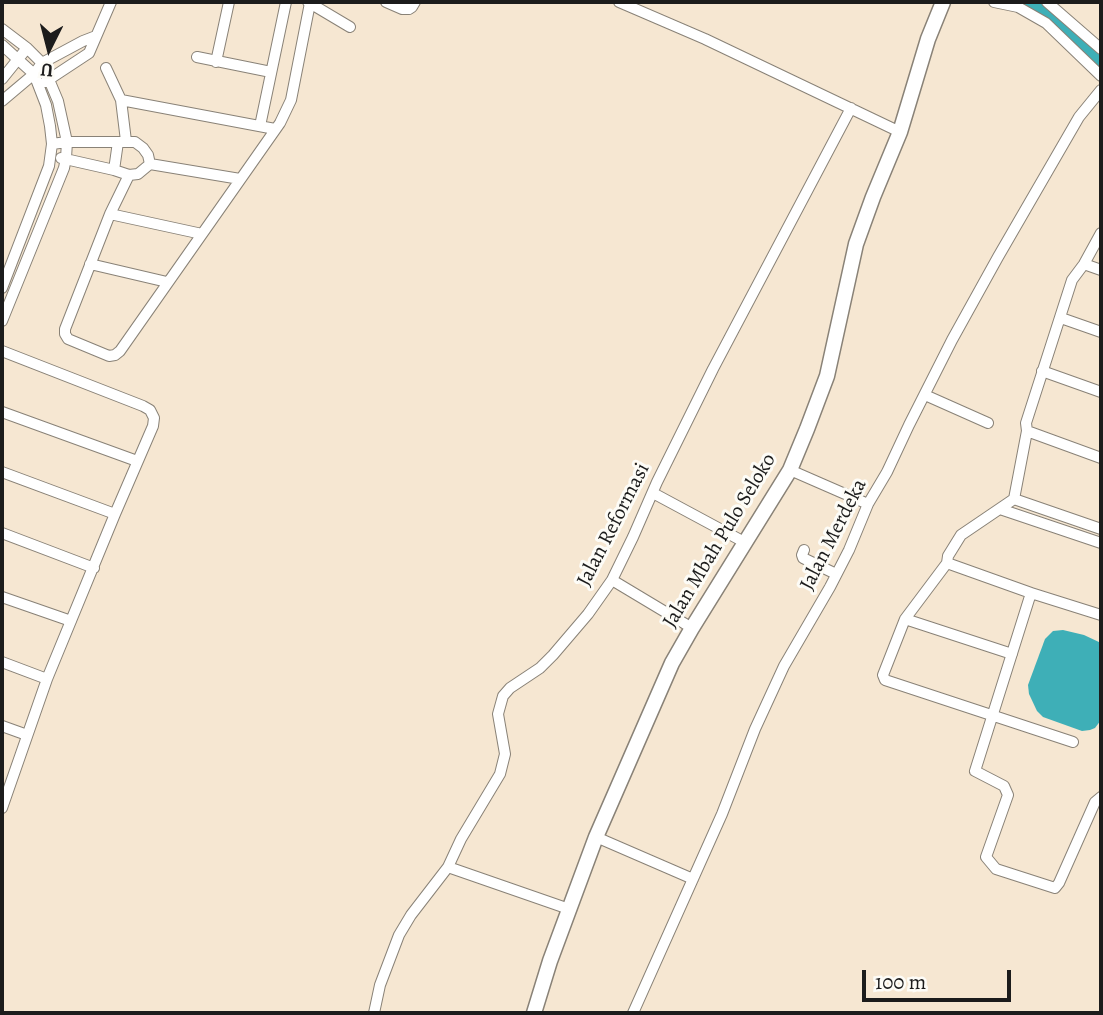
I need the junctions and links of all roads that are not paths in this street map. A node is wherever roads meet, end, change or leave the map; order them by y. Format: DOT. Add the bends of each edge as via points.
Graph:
graph roads {
  1 [pos="111,2"];
  2 [pos="229,2"];
  3 [pos="286,2"];
  4 [pos="309,2"];
  5 [pos="386,2"];
  6 [pos="415,2"];
  7 [pos="619,2"];
  8 [pos="943,2"];
  9 [pos="994,2"];
  10 [pos="1047,2"];
  11 [pos="350,27"];
  12 [pos="2,29"];
  13 [pos="96,36"];
  14 [pos="2,45"];
  15 [pos="27,48"];
  16 [pos="1101,49"];
  17 [pos="197,57"];
  18 [pos="18,61"];
  19 [pos="216,62"];
  20 [pos="42,63"];
  21 [pos="106,68"];
  22 [pos="271,72"];
  23 [pos="34,74"];
  24 [pos="1101,76"];
  25 [pos="2,79"];
  26 [pos="50,80"];
  27 [pos="38,85"];
  28 [pos="1101,90"];
  29 [pos="121,100"];
  30 [pos="2,101"];
  31 [pos="851,108"];
  32 [pos="260,126"];
  33 [pos="275,129"];
  34 [pos="900,132"];
  35 [pos="67,142"];
  36 [pos="122,142"];
  37 [pos="52,144"];
  38 [pos="50,156"];
  39 [pos="66,158"];
  40 [pos="150,164"];
  41 [pos="114,170"];
  42 [pos="129,175"];
  43 [pos="240,179"];
  44 [pos="110,214"];
  45 [pos="1101,233"];
  46 [pos="202,234"];
  47 [pos="23,235"];
  48 [pos="36,241"];
  49 [pos="90,264"];
  50 [pos="1084,264"];
  51 [pos="1101,270"];
  52 [pos="167,282"];
  53 [pos="2,288"];
  54 [pos="5,304"];
  55 [pos="1061,318"];
  56 [pos="2,321"];
  57 [pos="1101,332"];
  58 [pos="2,351"];
  59 [pos="1042,371"];
  60 [pos="1101,392"];
  61 [pos="925,395"];
  62 [pos="2,412"];
  63 [pos="988,423"];
  64 [pos="1027,432"];
  65 [pos="1101,458"];
  66 [pos="137,461"];
  67 [pos="790,470"];
  68 [pos="2,472"];
  69 [pos="653,493"];
  70 [pos="1014,499"];
  71 [pos="868,504"];
  72 [pos="1000,509"];
  73 [pos="115,514"];
  74 [pos="1101,528"];
  75 [pos="2,533"];
  76 [pos="746,543"];
  77 [pos="1101,544"];
  78 [pos="804,550"];
  79 [pos="947,563"];
  80 [pos="94,568"];
  81 [pos="836,574"];
  82 [pos="612,580"];
  83 [pos="1031,593"];
  84 [pos="2,597"];
  85 [pos="1101,615"];
  86 [pos="905,620"];
  87 [pos="71,621"];
  88 [pos="692,628"];
  89 [pos="1012,654"];
  90 [pos="2,662"];
  91 [pos="47,680"];
  92 [pos="992,715"];
  93 [pos="2,726"];
  94 [pos="27,735"];
  95 [pos="1073,742"];
  96 [pos="1101,797"];
  97 [pos="3,802"];
  98 [pos="596,837"];
  99 [pos="448,867"];
  100 [pos="693,879"];
  101 [pos="569,909"];
  102 [pos="374,1013"];
  103 [pos="534,1013"];
  104 [pos="634,1013"];
  1 -- 13 [label="street"];
  2 -- 19 [label="street"];
  3 -- 22 [label="street"];
  4 -- 11 [label="street"];
  4 -- 33 [label="street" via="291,100"];
  5 -- 6 [label="street" via="408,9"];
  7 -- 31 [label="street"];
  8 -- 34 [label="street, Jalan Mbah Pulo Seloko"];
  9 -- 24 [label="street" via="1018,7 1046,23"];
  10 -- 16 [label="street"];
  12 -- 15 [label="street"];
  13 -- 20 [label="street"];
  13 -- 26 [label="street" via="89,53"];
  14 -- 18 [label="street"];
  15 -- 18 [label="street"];
  15 -- 20 [label="street"];
  17 -- 19 [label="street"];
  18 -- 23 [label="street"];
  18 -- 25 [label="street"];
  19 -- 22 [label="street"];
  20 -- 23 [label="street"];
  20 -- 26 [label="street"];
  21 -- 29 [label="street"];
  22 -- 32 [label="street"];
  23 -- 27 [label="street"];
  23 -- 30 [label="street"];
  26 -- 27 [label="street"];
  26 -- 35 [label="street"];
  27 -- 37 [label="street"];
  28 -- 61 [label="street, Jalan Merdeka" via="1079,117 1036,189"];
  29 -- 32 [label="street"];
  29 -- 36 [label="street"];
  31 -- 34 [label="street"];
  31 -- 69 [label="street, Jalan Reformasi"];
  32 -- 33 [label="street"];
  33 -- 43 [label="street"];
  34 -- 67 [label="street, Jalan Mbah Pulo Seloko" via="856,244 827,376"];
  35 -- 36 [label="street"];
  35 -- 37 [label="street"];
  35 -- 39 [label="street"];
  36 -- 40 [label="street" via="135,142 143,148"];
  36 -- 41 [label="street"];
  37 -- 38 [label="street"];
  38 -- 39 [label="street"];
  38 -- 47 [label="street"];
  39 -- 41 [label="street"];
  39 -- 48 [label="street"];
  40 -- 42 [label="street"];
  40 -- 43 [label="street"];
  41 -- 42 [label="street"];
  42 -- 44 [label="street"];
  43 -- 46 [label="street"];
  44 -- 46 [label="street"];
  44 -- 49 [label="street"];
  45 -- 50 [label="street"];
  46 -- 52 [label="street"];
  47 -- 48 [label="street"];
  47 -- 53 [label="street"];
  48 -- 54 [label="street"];
  49 -- 52 [label="street"];
  49 -- 52 [label="street" via="65,334 109,356 120,351"];
  50 -- 51 [label="street"];
  50 -- 55 [label="street" via="1072,280"];
  54 -- 56 [label="street"];
  55 -- 57 [label="street"];
  55 -- 59 [label="street"];
  58 -- 66 [label="street" via="150,410 153,426"];
  59 -- 60 [label="street"];
  59 -- 64 [label="street"];
  61 -- 63 [label="street"];
  61 -- 71 [label="street, Jalan Merdeka"];
  62 -- 66 [label="street"];
  64 -- 65 [label="street"];
  64 -- 70 [label="street"];
  66 -- 73 [label="street"];
  67 -- 71 [label="street"];
  67 -- 76 [label="street, Jalan Mbah Pulo Seloko"];
  68 -- 73 [label="street"];
  69 -- 76 [label="street"];
  69 -- 82 [label="street, Jalan Reformasi"];
  70 -- 72 [label="street"];
  70 -- 74 [label="street"];
  71 -- 81 [label="street, Jalan Merdeka"];
  72 -- 77 [label="street"];
  72 -- 79 [label="street" via="961,536"];
  73 -- 80 [label="street"];
  75 -- 80 [label="street"];
  76 -- 88 [label="street, Jalan Mbah Pulo Seloko"];
  78 -- 81 [label="street" via="803,558"];
  79 -- 83 [label="street"];
  79 -- 86 [label="street"];
  80 -- 87 [label="street"];
  81 -- 100 [label="street, Jalan Merdeka" via="769,697"];
  82 -- 88 [label="street"];
  82 -- 99 [label="street, Jalan Reformasi" via="553,656 503,696 498,715 503,765"];
  83 -- 85 [label="street"];
  83 -- 89 [label="street"];
  84 -- 87 [label="street"];
  86 -- 89 [label="street"];
  86 -- 92 [label="street" via="885,680"];
  87 -- 91 [label="street"];
  88 -- 98 [label="street, Jalan Mbah Pulo Seloko"];
  89 -- 92 [label="street"];
  90 -- 91 [label="street"];
  91 -- 94 [label="street"];
  92 -- 95 [label="street"];
  92 -- 96 [label="street" via="975,771 1004,786 1008,795 986,857 996,869 1055,888"];
  93 -- 94 [label="street"];
  94 -- 97 [label="street"];
  98 -- 100 [label="street"];
  98 -- 101 [label="street, Jalan Mbah Pulo Seloko"];
  99 -- 101 [label="street"];
  99 -- 102 [label="street, Jalan Reformasi" via="399,935"];
  100 -- 104 [label="street, Jalan Merdeka"];
  101 -- 103 [label="street, Jalan Mbah Pulo Seloko"];
}
